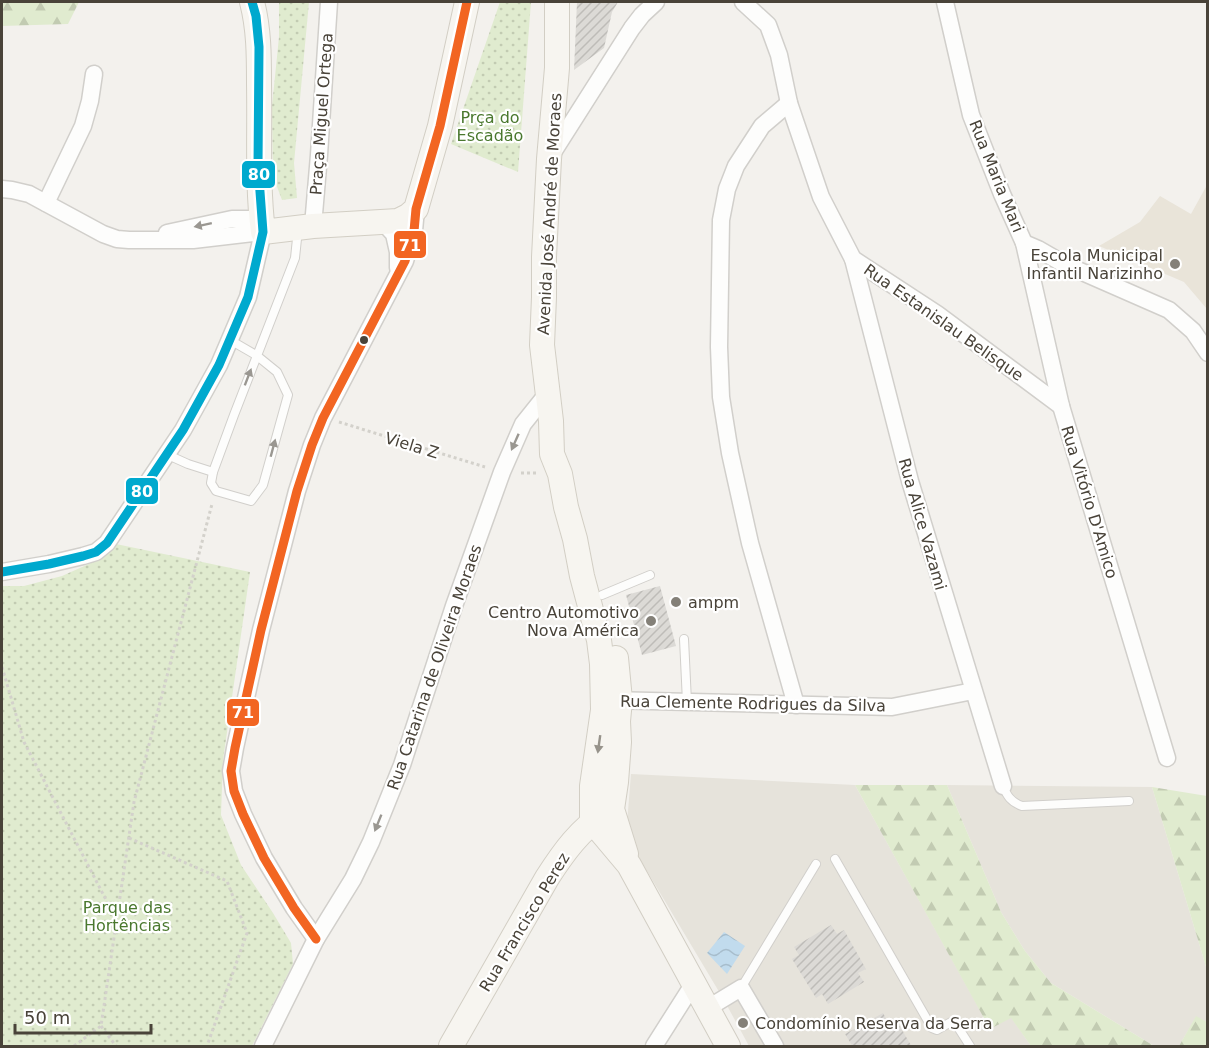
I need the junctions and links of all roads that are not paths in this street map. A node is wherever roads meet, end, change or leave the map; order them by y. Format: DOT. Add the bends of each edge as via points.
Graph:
graph roads {
  1 [pos="252,2"];
  2 [pos="329,2"];
  3 [pos="467,2"];
  4 [pos="656,2"];
  5 [pos="743,2"];
  6 [pos="945,2"];
  7 [pos="558,3"];
  8 [pos="94,74"];
  9 [pos="789,102"];
  10 [pos="549,159"];
  11 [pos="2,189"];
  12 [pos="46,203"];
  13 [pos="416,209"];
  14 [pos="309,222"];
  15 [pos="384,223"];
  16 [pos="262,226"];
  17 [pos="1024,243"];
  18 [pos="853,259"];
  19 [pos="398,276"];
  20 [pos="230,340"];
  21 [pos="1208,353"];
  22 [pos="256,356"];
  23 [pos="547,394"];
  24 [pos="1061,406"];
  25 [pos="551,421"];
  26 [pos="168,455"];
  27 [pos="213,472"];
  28 [pos="2,572"];
  29 [pos="650,575"];
  30 [pos="602,595"];
  31 [pos="684,639"];
  32 [pos="973,691"];
  33 [pos="611,700"];
  34 [pos="687,702"];
  35 [pos="796,705"];
  36 [pos="1167,758"];
  37 [pos="1003,786"];
  38 [pos="1129,801"];
  39 [pos="602,815"];
  40 [pos="835,859"];
  41 [pos="816,864"];
  42 [pos="316,939"];
  43 [pos="694,983"];
  44 [pos="741,988"];
  45 [pos="708,1008"];
  46 [pos="263,1047"];
  47 [pos="451,1047"];
  48 [pos="654,1047"];
  49 [pos="728,1047"];
  50 [pos="775,1047"];
  51 [pos="970,1047"];
  1 -- 16 [label="street" via="259,47"];
  2 -- 14 [label="street, Praça Miguel Ortega"];
  3 -- 13 [label="street" via="440,126"];
  4 -- 10 [label="street" via="632,28"];
  5 -- 9 [label="street, Rua Estanislau Belisque" via="768,25"];
  6 -- 17 [label="street, Rua Maria Mari" via="972,115"];
  7 -- 10 [label="street, Avenida José André de Moraes"];
  8 -- 12 [label="street" via="83,126"];
  9 -- 18 [label="street, Rua Estanislau Belisque" via="821,197"];
  9 -- 35 [label="street" via="762,126 736,166 727,189 721,220 719,347 721,397 730,453 750,543"];
  10 -- 23 [label="street, Avenida José André de Moraes" via="542,345"];
  11 -- 12 [label="street" via="29,194"];
  12 -- 16 [label="street" via="117,239 140,240 232,219"];
  13 -- 14 [label="street" via="376,207"];
  13 -- 15 [label="street" via="398,221"];
  13 -- 19 [label="street" via="414,231"];
  14 -- 15 [label="street"];
  14 -- 16 [label="street"];
  14 -- 22 [label="lane"];
  15 -- 19 [label="street" via="396,243"];
  16 -- 20 [label="street" via="248,297"];
  17 -- 21 [label="street, Rua Maria Mari" via="1169,310 1193,331"];
  17 -- 24 [label="street, Rua Vitório D'Amico"];
  18 -- 24 [label="street, Rua Estanislau Belisque" via="937,314"];
  18 -- 32 [label="street, Rua Alice Vazami" via="910,481"];
  19 -- 42 [label="street" via="312,445 261,630 231,771 240,807 264,858"];
  20 -- 22 [label="lane"];
  20 -- 26 [label="street"];
  27 -- 22 [label="lane, one-way"];
  27 -- 22 [label="lane, one-way" via="211,483 216,491 251,501 262,485 288,395 277,372"];
  23 -- 25 [label="street, Avenida José André de Moraes"];
  23 -- 42 [label="street, Rua Catarina de Oliveira Moraes, one-way" via="523,424 501,472 402,765 371,842"];
  24 -- 36 [label="street, Rua Vitório D'Amico"];
  25 -- 30 [label="street, Avenida José André de Moraes" via="573,475"];
  25 -- 33 [label="street, Avenida José André de Moraes" via="552,454 560,474"];
  26 -- 27 [label="lane"];
  26 -- 28 [label="street" via="107,543 96,552"];
  29 -- 30 [label="lane"];
  30 -- 33 [label="street, Avenida José André de Moraes" via="614,645"];
  31 -- 34 [label="lane"];
  32 -- 35 [label="street, Rua Clemente Rodrigues da Silva" via="892,707"];
  32 -- 37 [label="street, Rua Alice Vazami"];
  33 -- 34 [label="street, Rua Clemente Rodrigues da Silva"];
  33 -- 39 [label="street, Avenida José André de Moraes" via="618,721 616,782"];
  34 -- 35 [label="street, Rua Clemente Rodrigues da Silva"];
  37 -- 38 [label="lane" via="1010,799 1022,806"];
  39 -- 43 [label="street"];
  39 -- 47 [label="street, Rua Francisco Perez" via="564,851"];
  40 -- 51 [label="lane" via="932,1028 956,1024"];
  41 -- 44 [label="lane"];
  42 -- 46 [label="street, Rua Catarina de Oliveira Moraes"];
  43 -- 45 [label="street"];
  43 -- 48 [label="street"];
  44 -- 45 [label="street"];
  44 -- 50 [label="street"];
  45 -- 49 [label="street"];
}
